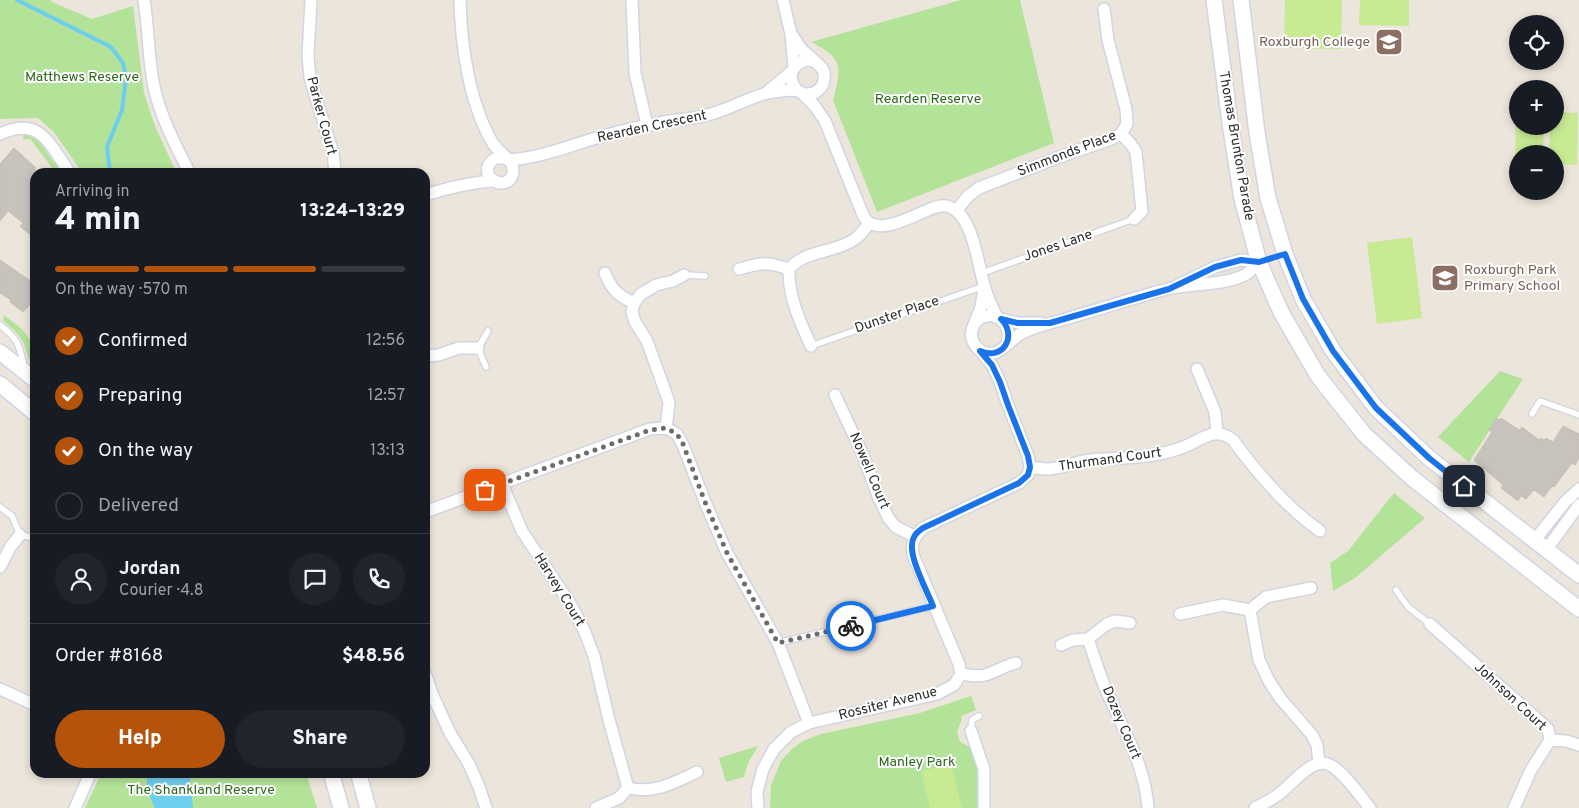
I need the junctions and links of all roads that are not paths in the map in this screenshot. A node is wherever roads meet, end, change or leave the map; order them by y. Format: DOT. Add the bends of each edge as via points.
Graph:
graph roads {
  1 [pos="144,0"];
  2 [pos="311,0"];
  3 [pos="460,0"];
  4 [pos="632,0"];
  5 [pos="783,0"];
  6 [pos="1214,0"];
  7 [pos="1241,0"];
  8 [pos="1104,9"];
  9 [pos="791,34"];
  10 [pos="816,62"];
  11 [pos="793,70"];
  12 [pos="823,85"];
  13 [pos="800,92"];
  14 [pos="764,94"];
  15 [pos="825,121"];
  16 [pos="647,125"];
  17 [pos="0,134"];
  18 [pos="1121,134"];
  19 [pos="488,136"];
  20 [pos="539,156"];
  21 [pos="507,159"];
  22 [pos="489,165"];
  23 [pos="66,168"];
  24 [pos="187,168"];
  25 [pos="335,168"];
  26 [pos="512,176"];
  27 [pos="495,181"];
  28 [pos="460,185"];
  29 [pos="430,194"];
  30 [pos="957,210"];
  31 [pos="1134,219"];
  32 [pos="869,223"];
  33 [pos="1253,239"];
  34 [pos="1285,254"];
  35 [pos="1241,260"];
  36 [pos="1259,262"];
  37 [pos="739,269"];
  38 [pos="790,269"];
  39 [pos="982,273"];
  40 [pos="605,274"];
  41 [pos="1246,274"];
  42 [pos="684,275"];
  43 [pos="705,276"];
  44 [pos="1268,282"];
  45 [pos="984,286"];
  46 [pos="1169,289"];
  47 [pos="634,303"];
  48 [pos="999,318"];
  49 [pos="1050,323"];
  50 [pos="0,325"];
  51 [pos="974,325"];
  52 [pos="488,331"];
  53 [pos="1006,345"];
  54 [pos="811,346"];
  55 [pos="478,348"];
  56 [pos="980,351"];
  57 [pos="0,352"];
  58 [pos="430,356"];
  59 [pos="486,367"];
  60 [pos="1197,369"];
  61 [pos="30,376"];
  62 [pos="1000,382"];
  63 [pos="0,384"];
  64 [pos="835,395"];
  65 [pos="30,408"];
  66 [pos="1532,414"];
  67 [pos="1579,415"];
  68 [pos="666,428"];
  69 [pos="1217,433"];
  70 [pos="1030,467"];
  71 [pos="502,484"];
  72 [pos="1579,489"];
  73 [pos="1579,506"];
  74 [pos="0,507"];
  75 [pos="430,510"];
  76 [pos="1320,531"];
  77 [pos="20,535"];
  78 [pos="914,536"];
  79 [pos="30,537"];
  80 [pos="1540,546"];
  81 [pos="1524,566"];
  82 [pos="0,567"];
  83 [pos="1579,575"];
  84 [pos="1311,588"];
  85 [pos="1396,590"];
  86 [pos="933,606"];
  87 [pos="1579,609"];
  88 [pos="1250,610"];
  89 [pos="1180,614"];
  90 [pos="1130,623"];
  91 [pos="1430,624"];
  92 [pos="1088,639"];
  93 [pos="778,643"];
  94 [pos="1061,645"];
  95 [pos="1016,663"];
  96 [pos="960,674"];
  97 [pos="430,685"];
  98 [pos="0,689"];
  99 [pos="30,703"];
  100 [pos="979,716"];
  101 [pos="809,723"];
  102 [pos="971,731"];
  103 [pos="1550,740"];
  104 [pos="1579,745"];
  105 [pos="1319,763"];
  106 [pos="697,772"];
  107 [pos="88,778"];
  108 [pos="332,778"];
  109 [pos="360,778"];
  110 [pos="628,788"];
  111 [pos="75,808"];
  112 [pos="341,808"];
  113 [pos="368,808"];
  114 [pos="486,808"];
  115 [pos="596,808"];
  116 [pos="758,808"];
  117 [pos="984,808"];
  118 [pos="1148,808"];
  119 [pos="1255,808"];
  120 [pos="1370,808"];
  121 [pos="1514,808"];
  1 -- 24 [label="street" via="155,91 165,123"];
  2 -- 25 [label="street, Parker Court" via="310,78"];
  3 -- 19 [label="street" via="462,44 469,79"];
  4 -- 16 [label="street" via="634,74"];
  5 -- 9 [label="street"];
  6 -- 33 [label="street, Thomas Brunton Parade" via="1242,199"];
  7 -- 34 [label="street, Thomas Brunton Parade" via="1268,198"];
  8 -- 18 [label="street, Simmonds Place" via="1108,40 1126,109 1127,124"];
  9 -- 10 [label="street"];
  9 -- 11 [label="street"];
  10 -- 11 [label="street" via="806,60"];
  10 -- 12 [label="street" via="824,72"];
  11 -- 13 [label="street" via="792,83"];
  11 -- 14 [label="street, Rearden Crescent"];
  12 -- 13 [label="street" via="815,93"];
  12 -- 15 [label="street"];
  13 -- 14 [label="street, Rearden Crescent"];
  13 -- 15 [label="street"];
  14 -- 16 [label="street, Rearden Crescent" via="710,114"];
  15 -- 32 [label="street" via="862,215"];
  16 -- 20 [label="street, Rearden Crescent"];
  17 -- 23 [label="street" via="12,128 33,129 41,134"];
  18 -- 30 [label="street, Simmonds Place" via="979,188"];
  18 -- 31 [label="street" via="1136,152 1142,212"];
  19 -- 21 [label="street"];
  19 -- 22 [label="street"];
  20 -- 21 [label="street, Rearden Crescent"];
  20 -- 26 [label="street, Rearden Crescent"];
  21 -- 22 [label="street" via="496,158"];
  21 -- 26 [label="street" via="512,165"];
  22 -- 27 [label="street" via="489,175"];
  22 -- 28 [label="street"];
  26 -- 27 [label="street" via="504,182"];
  27 -- 28 [label="street"];
  28 -- 29 [label="street"];
  30 -- 32 [label="street" via="948,206 936,207 890,225 880,227"];
  30 -- 39 [label="street" via="974,242"];
  31 -- 39 [label="lane, Jones Lane"];
  32 -- 38 [label="street" via="850,243 803,257"];
  33 -- 35 [label="street"];
  33 -- 36 [label="street, Thomas Brunton Parade"];
  34 -- 36 [label="street"];
  34 -- 80 [label="street, Thomas Brunton Parade" via="1303,299 1333,351 1376,408 1429,458"];
  35 -- 36 [label="street"];
  35 -- 46 [label="street" via="1215,267"];
  36 -- 41 [label="street"];
  36 -- 44 [label="street, Thomas Brunton Parade"];
  37 -- 38 [label="street" via="764,263"];
  38 -- 54 [label="street" via="791,293"];
  39 -- 45 [label="street"];
  40 -- 47 [label="street" via="611,288"];
  41 -- 44 [label="street"];
  41 -- 46 [label="street" via="1219,282"];
  42 -- 43 [label="lane"];
  42 -- 47 [label="street" via="656,284"];
  44 -- 81 [label="street, Thomas Brunton Parade" via="1281,312 1318,376 1364,434 1412,478"];
  45 -- 48 [label="street"];
  45 -- 51 [label="street"];
  45 -- 54 [label="lane, Dunster Place"];
  46 -- 49 [label="street"];
  47 -- 68 [label="street" via="635,322 647,341 669,402"];
  48 -- 49 [label="street" via="1018,323"];
  48 -- 51 [label="street" via="984,317"];
  48 -- 53 [label="street" via="1008,329"];
  49 -- 53 [label="street" via="1022,333"];
  50 -- 61 [label="lane" via="12,334 19,345"];
  51 -- 56 [label="street" via="972,341"];
  52 -- 55 [label="lane"];
  53 -- 56 [label="street" via="990,354"];
  53 -- 62 [label="street"];
  55 -- 58 [label="street" via="459,348"];
  55 -- 59 [label="lane"];
  56 -- 62 [label="street"];
  57 -- 61 [label="street"];
  60 -- 69 [label="street" via="1215,412"];
  62 -- 70 [label="street"];
  63 -- 65 [label="street"];
  64 -- 78 [label="street, Nowell Court" via="889,520"];
  66 -- 67 [label="lane" via="1540,401"];
  68 -- 71 [label="street" via="650,430"];
  68 -- 93 [label="street" via="677,434 683,444 727,553"];
  69 -- 70 [label="street, Thurmand Court" via="1152,456 1088,460 1048,469"];
  69 -- 76 [label="street" via="1233,440 1270,487"];
  70 -- 78 [label="street" via="1028,475 1019,483 923,528"];
  71 -- 75 [label="street"];
  71 -- 110 [label="street, Harvey Court" via="522,531 584,630 594,656"];
  72 -- 80 [label="street" via="1565,502"];
  73 -- 80 [label="street"];
  74 -- 77 [label="lane" via="12,516"];
  77 -- 79 [label="lane"];
  77 -- 82 [label="street"];
  78 -- 86 [label="street" via="912,555"];
  80 -- 81 [label="street"];
  80 -- 83 [label="street, Thomas Brunton Parade"];
  81 -- 87 [label="street, Thomas Brunton Parade"];
  84 -- 88 [label="street" via="1266,597"];
  85 -- 91 [label="lane" via="1408,607"];
  86 -- 93 [label="lane"];
  86 -- 96 [label="street" via="959,664"];
  88 -- 89 [label="street" via="1223,605"];
  88 -- 105 [label="street" via="1259,660 1280,698 1312,735"];
  90 -- 92 [label="street" via="1115,621 1107,624"];
  91 -- 103 [label="street, Johnson Court" via="1541,722 1548,729"];
  92 -- 94 [label="street"];
  92 -- 118 [label="street, Dozey Court" via="1144,779"];
  93 -- 101 [label="street"];
  95 -- 96 [label="street" via="985,675"];
  96 -- 101 [label="street, Rossiter Avenue" via="954,685 937,694"];
  97 -- 114 [label="street" via="450,733 469,764"];
  98 -- 99 [label="street"];
  100 -- 102 [label="lane" via="972,720"];
  101 -- 116 [label="street, Rossiter Avenue" via="791,732 774,749 763,769 757,792"];
  102 -- 117 [label="street" via="984,769"];
  103 -- 104 [label="street"];
  103 -- 121 [label="street, Johnson Court" via="1531,770"];
  105 -- 119 [label="street"];
  105 -- 120 [label="street" via="1329,764 1339,771"];
  106 -- 110 [label="street" via="662,788 642,791"];
  107 -- 111 [label="street"];
  108 -- 112 [label="street"];
  109 -- 113 [label="street"];
  110 -- 115 [label="street" via="619,798"];
}
